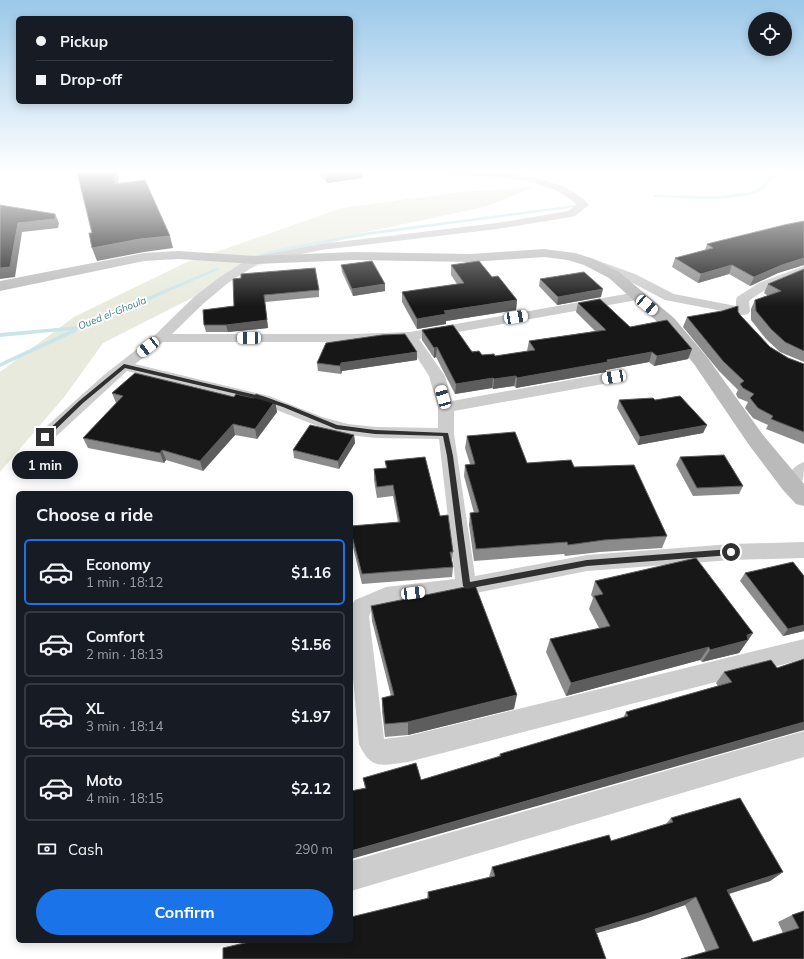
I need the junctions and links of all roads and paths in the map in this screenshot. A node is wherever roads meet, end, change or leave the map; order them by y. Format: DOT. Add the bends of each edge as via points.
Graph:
graph roads {
  1 [pos="552,217"];
  2 [pos="255,260"];
  3 [pos="589,262"];
  4 [pos="804,270"];
  5 [pos="0,286"];
  6 [pos="637,296"];
  7 [pos="743,311"];
  8 [pos="746,326"];
  9 [pos="410,336"];
  10 [pos="160,338"];
  11 [pos="124,366"];
  12 [pos="614,377"];
  13 [pos="446,408"];
  14 [pos="446,434"];
  15 [pos="45,437"];
  16 [pos="804,468"];
  17 [pos="791,484"];
  18 [pos="804,498"];
  19 [pos="804,550"];
  20 [pos="466,586"];
  21 [pos="804,649"];
  22 [pos="804,744"];
  23 [pos="353,875"];
  1 -- 2 [label="street" via="321,247"];
  2 -- 3 [label="main road" via="355,256 471,258 544,253 570,256"];
  2 -- 5 [label="main road" via="178,254 144,257"];
  2 -- 10 [label="street" via="199,300"];
  3 -- 6 [label="main road" via="614,276"];
  3 -- 7 [label="street" via="626,275 670,297"];
  4 -- 7 [label="street" via="748,295 742,300"];
  6 -- 9 [label="street"];
  6 -- 17 [label="main road" via="668,322 701,361 756,440"];
  7 -- 8 [label="street"];
  9 -- 10 [label="street"];
  9 -- 13 [label="street" via="437,376"];
  10 -- 11 [label="street"];
  11 -- 14 [label="street" via="263,399 336,427 375,432"];
  11 -- 15 [label="street"];
  12 -- 13 [label="street"];
  13 -- 14 [label="street"];
  14 -- 20 [label="street"];
  16 -- 17 [label="street"];
  17 -- 18 [label="main road"];
  19 -- 20 [label="street" via="731,552 587,563"];
  20 -- 21 [label="street" via="386,596 363,606 358,615 372,744 379,753 408,749"];
  22 -- 23 [label="street"];
}
